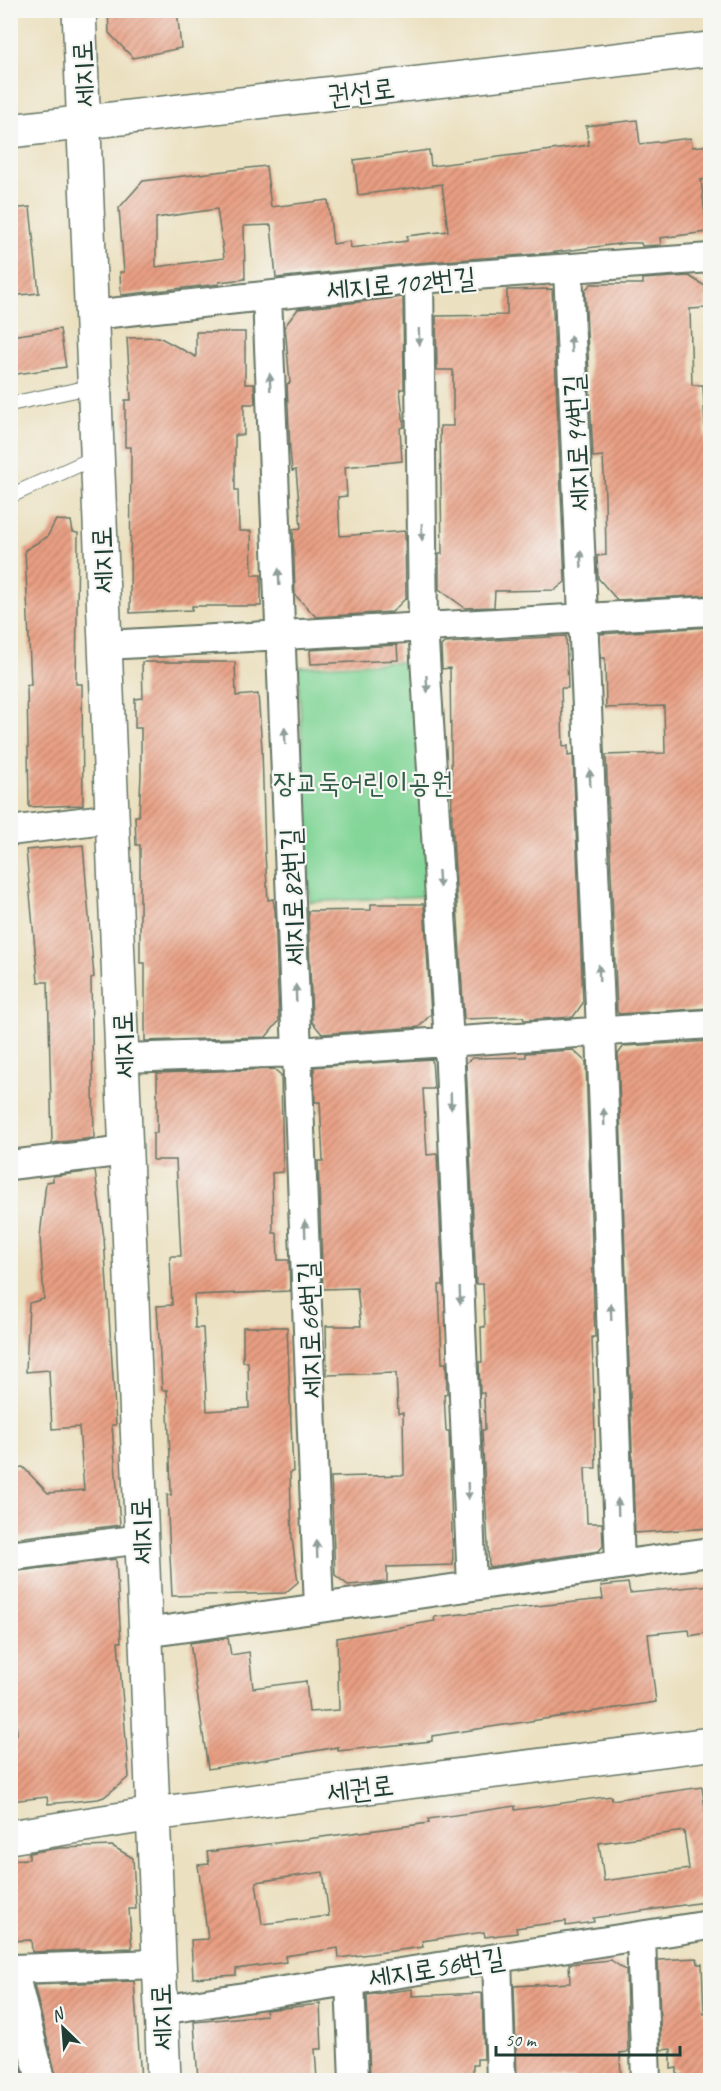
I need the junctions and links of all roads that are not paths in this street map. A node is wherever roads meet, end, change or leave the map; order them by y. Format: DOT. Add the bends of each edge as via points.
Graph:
graph roads {
  1 [pos="79,10"];
  2 [pos="711,49"];
  3 [pos="85,124"];
  4 [pos="10,131"];
  5 [pos="711,258"];
  6 [pos="568,269"];
  7 [pos="419,279"];
  8 [pos="267,296"];
  9 [pos="92,315"];
  10 [pos="95,386"];
  11 [pos="10,404"];
  12 [pos="98,456"];
  13 [pos="10,496"];
  14 [pos="711,611"];
  15 [pos="584,618"];
  16 [pos="423,626"];
  17 [pos="281,635"];
  18 [pos="106,645"];
  19 [pos="112,818"];
  20 [pos="10,831"];
  21 [pos="711,1024"];
  22 [pos="601,1031"];
  23 [pos="449,1042"];
  24 [pos="298,1052"];
  25 [pos="124,1058"];
  26 [pos="126,1151"];
  27 [pos="10,1165"];
  28 [pos="142,1539"];
  29 [pos="711,1552"];
  30 [pos="10,1556"];
  31 [pos="620,1565"];
  32 [pos="472,1586"];
  33 [pos="319,1608"];
  34 [pos="145,1633"];
  35 [pos="711,1744"];
  36 [pos="153,1814"];
  37 [pos="10,1837"];
  38 [pos="711,1925"];
  39 [pos="641,1936"];
  40 [pos="496,1958"];
  41 [pos="159,1964"];
  42 [pos="350,1981"];
  43 [pos="161,2010"];
  44 [pos="42,2080"];
  45 [pos="164,2080"];
  46 [pos="354,2080"];
  47 [pos="501,2080"];
  48 [pos="646,2080"];
  1 -- 3 [label="street, 세지로"];
  2 -- 3 [label="street, 권선로"];
  3 -- 4 [label="street, 권선로"];
  3 -- 9 [label="street, 세지로"];
  5 -- 6 [label="street, 세지로102번길"];
  6 -- 7 [label="street, 세지로102번길"];
  15 -- 6 [label="street, 세지로94번길, one-way"];
  7 -- 8 [label="street, 세지로102번길"];
  7 -- 16 [label="street, one-way"];
  8 -- 9 [label="street, 세지로102번길"];
  17 -- 8 [label="street, one-way"];
  9 -- 10 [label="street, 세지로"];
  10 -- 11 [label="lane"];
  10 -- 12 [label="street, 세지로"];
  12 -- 13 [label="lane"];
  12 -- 18 [label="street, 세지로"];
  14 -- 15 [label="street"];
  15 -- 16 [label="street"];
  22 -- 15 [label="street, one-way"];
  16 -- 17 [label="street"];
  16 -- 23 [label="street, one-way"];
  17 -- 18 [label="street"];
  24 -- 17 [label="street, 세지로82번길, one-way"];
  18 -- 19 [label="street, 세지로"];
  19 -- 20 [label="street"];
  19 -- 25 [label="street, 세지로"];
  21 -- 22 [label="street"];
  22 -- 23 [label="street"];
  31 -- 22 [label="street, one-way"];
  23 -- 24 [label="street"];
  23 -- 32 [label="street, one-way"];
  24 -- 25 [label="street"];
  33 -- 24 [label="street, 세지로66번길, one-way"];
  25 -- 26 [label="street, 세지로"];
  26 -- 27 [label="street"];
  26 -- 28 [label="street, 세지로"];
  28 -- 30 [label="street"];
  28 -- 34 [label="street, 세지로"];
  29 -- 31 [label="street"];
  31 -- 32 [label="street"];
  32 -- 33 [label="street"];
  33 -- 34 [label="street"];
  34 -- 36 [label="street, 세지로"];
  35 -- 36 [label="street, 세권로"];
  36 -- 37 [label="street, 세권로"];
  36 -- 41 [label="street, 세지로"];
  38 -- 39 [label="street, 세지로56번길"];
  39 -- 40 [label="street, 세지로56번길"];
  39 -- 48 [label="street"];
  40 -- 42 [label="street, 세지로56번길"];
  40 -- 47 [label="street"];
  41 -- 43 [label="street, 세지로"];
  41 -- 44 [label="street" via="13,1969"];
  42 -- 43 [label="street, 세지로56번길"];
  42 -- 46 [label="street"];
  43 -- 45 [label="street, 세지로"];
}
